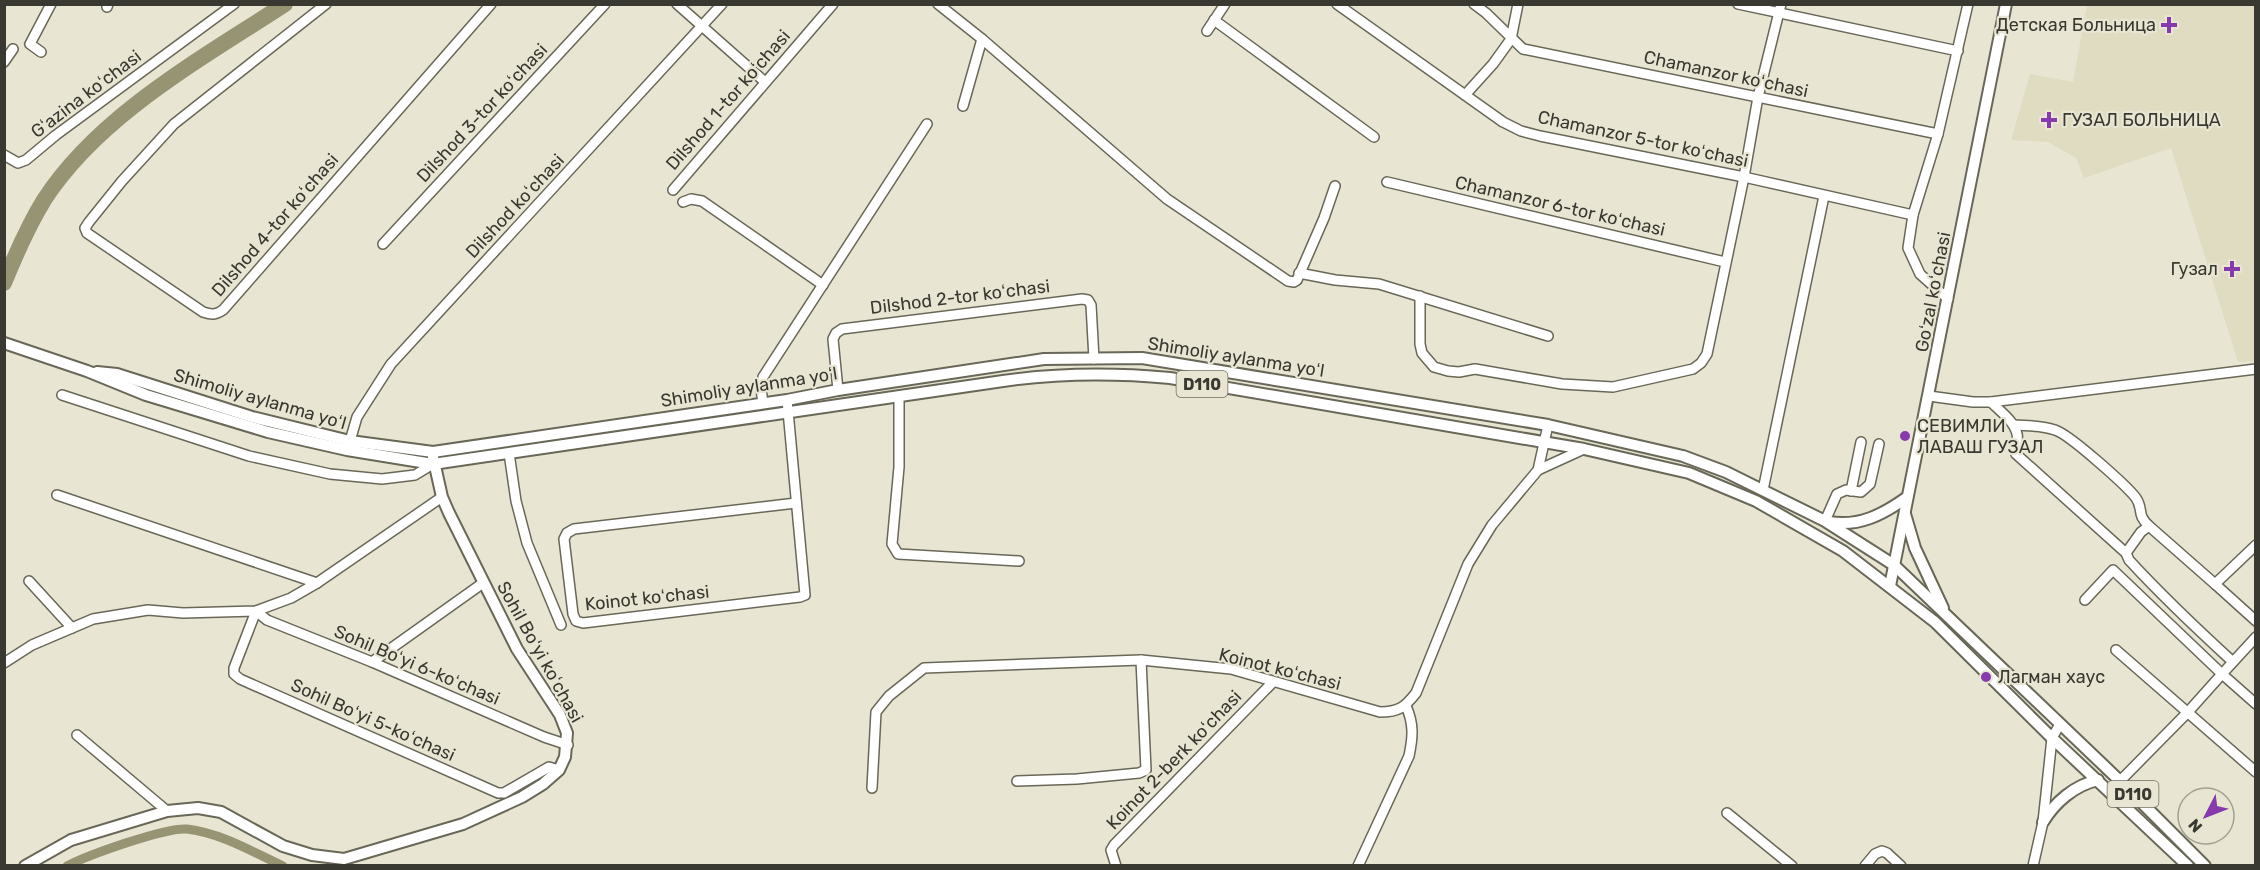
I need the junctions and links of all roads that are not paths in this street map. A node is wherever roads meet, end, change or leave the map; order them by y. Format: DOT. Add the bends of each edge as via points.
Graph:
graph roads {
  1 [pos="51,4"];
  2 [pos="234,4"];
  3 [pos="326,4"];
  4 [pos="491,4"];
  5 [pos="605,4"];
  6 [pos="676,4"];
  7 [pos="722,4"];
  8 [pos="833,4"];
  9 [pos="938,4"];
  10 [pos="1225,4"];
  11 [pos="1337,4"];
  12 [pos="1474,4"];
  13 [pos="1518,4"];
  14 [pos="1738,4"];
  15 [pos="1968,4"];
  16 [pos="2006,4"];
  17 [pos="1780,9"];
  18 [pos="1214,20"];
  19 [pos="702,27"];
  20 [pos="1207,31"];
  21 [pos="982,39"];
  22 [pos="1511,39"];
  23 [pos="13,49"];
  24 [pos="1958,51"];
  25 [pos="41,52"];
  26 [pos="4,62"];
  27 [pos="765,82"];
  28 [pos="1465,95"];
  29 [pos="1758,97"];
  30 [pos="963,106"];
  31 [pos="927,124"];
  32 [pos="1938,135"];
  33 [pos="1374,137"];
  34 [pos="4,155"];
  35 [pos="1744,177"];
  36 [pos="1387,182"];
  37 [pos="1335,186"];
  38 [pos="673,190"];
  39 [pos="1824,196"];
  40 [pos="683,202"];
  41 [pos="1913,215"];
  42 [pos="383,244"];
  43 [pos="1725,262"];
  44 [pos="1299,273"];
  45 [pos="823,285"];
  46 [pos="1420,296"];
  47 [pos="1948,299"];
  48 [pos="1548,336"];
  49 [pos="4,343"];
  50 [pos="1094,359"];
  51 [pos="2256,369"];
  52 [pos="87,371"];
  53 [pos="1246,374"];
  54 [pos="838,390"];
  55 [pos="1245,391"];
  56 [pos="62,395"];
  57 [pos="1929,396"];
  58 [pos="899,397"];
  59 [pos="787,400"];
  60 [pos="1991,402"];
  61 [pos="763,403"];
  62 [pos="789,413"];
  63 [pos="2014,425"];
  64 [pos="1548,426"];
  65 [pos="350,441"];
  66 [pos="1545,441"];
  67 [pos="1861,442"];
  68 [pos="1879,444"];
  69 [pos="1584,449"];
  70 [pos="433,452"];
  71 [pos="509,453"];
  72 [pos="434,464"];
  73 [pos="1538,471"];
  74 [pos="1763,490"];
  75 [pos="1851,490"];
  76 [pos="57,495"];
  77 [pos="442,497"];
  78 [pos="1906,498"];
  79 [pos="796,503"];
  80 [pos="1904,512"];
  81 [pos="1825,521"];
  82 [pos="2149,526"];
  83 [pos="2256,545"];
  84 [pos="2127,556"];
  85 [pos="1019,561"];
  86 [pos="1894,565"];
  87 [pos="2114,570"];
  88 [pos="29,581"];
  89 [pos="317,583"];
  90 [pos="483,583"];
  91 [pos="2215,584"];
  92 [pos="1890,586"];
  93 [pos="2085,600"];
  94 [pos="256,611"];
  95 [pos="1946,614"];
  96 [pos="2256,621"];
  97 [pos="561,625"];
  98 [pos="72,628"];
  99 [pos="2256,637"];
  100 [pos="2116,650"];
  101 [pos="1141,660"];
  102 [pos="372,662"];
  103 [pos="2233,662"];
  104 [pos="4,663"];
  105 [pos="2222,674"];
  106 [pos="1272,683"];
  107 [pos="2256,704"];
  108 [pos="1406,706"];
  109 [pos="2188,712"];
  110 [pos="2060,724"];
  111 [pos="77,735"];
  112 [pos="2052,738"];
  113 [pos="568,745"];
  114 [pos="559,770"];
  115 [pos="2256,771"];
  116 [pos="2098,780"];
  117 [pos="1017,781"];
  118 [pos="2120,781"];
  119 [pos="872,788"];
  120 [pos="167,811"];
  121 [pos="1727,813"];
  122 [pos="2043,822"];
  123 [pos="25,866"];
  124 [pos="1116,866"];
  125 [pos="1358,866"];
  126 [pos="1792,866"];
  127 [pos="1865,866"];
  128 [pos="1901,866"];
  129 [pos="2033,866"];
  130 [pos="2188,866"];
  131 [pos="2205,866"];
  1 -- 25 [label="street" via="30,44"];
  2 -- 34 [label="street, Gʻazina koʻchasi" via="26,160 18,163"];
  3 -- 4 [label="street, Dilshod 4-tor koʻchasi" via="174,124 85,228 91,237 203,312 211,315 222,310"];
  5 -- 42 [label="street, Dilshod 3-tor koʻchasi"];
  6 -- 19 [label="street"];
  7 -- 19 [label="street, Dilshod koʻchasi"];
  8 -- 27 [label="street, Dilshod 1-tor koʻchasi"];
  9 -- 21 [label="street"];
  10 -- 18 [label="street"];
  11 -- 28 [label="street, Chamanzor 5-tor koʻchasi"];
  12 -- 22 [label="street, Chamanzor koʻchasi"];
  13 -- 22 [label="street"];
  14 -- 17 [label="street"];
  15 -- 24 [label="street"];
  16 -- 47 [label="main road, Goʻzal koʻchasi"];
  17 -- 24 [label="street"];
  17 -- 29 [label="street"];
  18 -- 20 [label="street"];
  18 -- 33 [label="street"];
  19 -- 27 [label="street"];
  19 -- 65 [label="street, Dilshod koʻchasi" via="391,364 357,417"];
  21 -- 30 [label="street"];
  21 -- 44 [label="street" via="1167,199 1288,281 1294,282"];
  22 -- 28 [label="street"];
  22 -- 29 [label="street, Chamanzor koʻchasi" via="1523,49"];
  23 -- 26 [label="street"];
  24 -- 32 [label="street"];
  27 -- 38 [label="street, Dilshod 1-tor koʻchasi"];
  28 -- 35 [label="street, Chamanzor 5-tor koʻchasi" via="1521,131"];
  29 -- 32 [label="street, Chamanzor koʻchasi"];
  29 -- 35 [label="street"];
  31 -- 45 [label="street"];
  32 -- 41 [label="street"];
  35 -- 39 [label="street, Chamanzor 5-tor koʻchasi"];
  35 -- 43 [label="street"];
  36 -- 43 [label="street, Chamanzor 6-tor koʻchasi"];
  37 -- 44 [label="street"];
  39 -- 41 [label="street, Chamanzor 5-tor koʻchasi"];
  39 -- 74 [label="street"];
  40 -- 45 [label="street" via="702,201"];
  41 -- 47 [label="street" via="1908,248 1912,259 1920,274"];
  43 -- 46 [label="street" via="1707,354 1701,363 1683,372 1613,387 1434,367 1420,344"];
  44 -- 46 [label="street" via="1379,284"];
  45 -- 61 [label="street" via="763,377"];
  46 -- 48 [label="street"];
  47 -- 57 [label="main road, Goʻzal koʻchasi"];
  49 -- 52 [label="main road, Shimoliy aylanma yoʻl / D110"];
  50 -- 53 [label="main road, Shimoliy aylanma yoʻl / D110" via="1142,358"];
  50 -- 54 [label="main road, Shimoliy aylanma yoʻl / D110" via="1044,359"];
  50 -- 54 [label="street, Dilshod 2-tor koʻchasi" via="1088,300 1018,306 842,329 833,339"];
  51 -- 60 [label="street"];
  52 -- 65 [label="main road, Shimoliy aylanma yoʻl / D110" via="117,374 252,417"];
  52 -- 72 [label="main road, Shimoliy aylanma yoʻl / D110" via="146,395 268,432"];
  53 -- 55 [label="main road"];
  53 -- 64 [label="main road, Shimoliy aylanma yoʻl / D110"];
  54 -- 59 [label="main road, Shimoliy aylanma yoʻl / D110"];
  55 -- 58 [label="main road, Shimoliy aylanma yoʻl / D110" via="1170,378 1061,374"];
  55 -- 66 [label="main road, Shimoliy aylanma yoʻl / D110"];
  56 -- 72 [label="street" via="249,456 330,474 382,479 415,475"];
  57 -- 60 [label="street"];
  57 -- 78 [label="main road, Goʻzal koʻchasi"];
  58 -- 62 [label="main road, Shimoliy aylanma yoʻl / D110"];
  58 -- 85 [label="street" via="892,544 895,552"];
  59 -- 61 [label="main road, Shimoliy aylanma yoʻl / D110"];
  59 -- 62 [label="street, Koinot koʻchasi"];
  60 -- 63 [label="street"];
  61 -- 70 [label="main road, Shimoliy aylanma yoʻl / D110"];
  62 -- 71 [label="main road, Shimoliy aylanma yoʻl / D110"];
  62 -- 79 [label="street, Koinot koʻchasi"];
  63 -- 82 [label="street" via="2050,428 2064,434 2136,498 2140,518"];
  63 -- 84 [label="street" via="2018,439 2016,454"];
  64 -- 66 [label="street"];
  64 -- 74 [label="main road, Shimoliy aylanma yoʻl / D110" via="1683,456"];
  65 -- 70 [label="main road, Shimoliy aylanma yoʻl / D110"];
  66 -- 69 [label="main road, Shimoliy aylanma yoʻl / D110"];
  66 -- 73 [label="street"];
  67 -- 75 [label="street"];
  68 -- 75 [label="street" via="1870,484 1861,492"];
  69 -- 73 [label="street"];
  69 -- 92 [label="main road, Shimoliy aylanma yoʻl / D110" via="1689,473 1756,501 1843,551"];
  70 -- 72 [label="main road, Sohil Boʻyi koʻchasi"];
  71 -- 72 [label="main road, Shimoliy aylanma yoʻl / D110"];
  71 -- 97 [label="street" via="527,543"];
  72 -- 77 [label="main road, Sohil Boʻyi koʻchasi"];
  73 -- 108 [label="street" via="1492,525 1468,564 1416,693"];
  74 -- 81 [label="main road, Shimoliy aylanma yoʻl / D110"];
  75 -- 81 [label="street" via="1837,494"];
  76 -- 89 [label="street"];
  77 -- 89 [label="street"];
  77 -- 90 [label="main road, Sohil Boʻyi koʻchasi"];
  78 -- 80 [label="main road, Goʻzal koʻchasi"];
  78 -- 81 [label="main road" via="1865,521"];
  79 -- 79 [label="street, Koinot koʻchasi" via="805,595 576,621 564,539 574,529"];
  80 -- 86 [label="main road, Goʻzal koʻchasi"];
  80 -- 95 [label="main road" via="1915,548"];
  81 -- 86 [label="main road, Shimoliy aylanma yoʻl / D110"];
  82 -- 84 [label="street"];
  82 -- 91 [label="street"];
  83 -- 91 [label="street"];
  84 -- 87 [label="street"];
  84 -- 103 [label="street" via="2163,597"];
  86 -- 92 [label="main road, Goʻzal koʻchasi"];
  86 -- 95 [label="main road, Shimoliy aylanma yoʻl / D110"];
  87 -- 93 [label="street"];
  87 -- 105 [label="street"];
  88 -- 98 [label="street"];
  89 -- 94 [label="street"];
  90 -- 102 [label="street"];
  90 -- 113 [label="main road, Sohil Boʻyi koʻchasi" via="517,650 560,715"];
  91 -- 96 [label="street"];
  92 -- 112 [label="main road, Shimoliy aylanma yoʻl / D110" via="1935,622"];
  94 -- 98 [label="street" via="148,610 93,619"];
  94 -- 102 [label="street, Sohil Boʻyi 6-koʻchasi" via="267,620"];
  94 -- 114 [label="street, Sohil Boʻyi 5-koʻchasi" via="234,668 240,679 498,793 549,767"];
  95 -- 110 [label="main road, Shimoliy aylanma yoʻl / D110"];
  98 -- 104 [label="street" via="32,645"];
  99 -- 103 [label="street"];
  100 -- 109 [label="street"];
  101 -- 106 [label="street, Koinot koʻchasi" via="1231,669"];
  101 -- 117 [label="street" via="1146,770 1077,779"];
  101 -- 119 [label="street, Koinot koʻchasi" via="924,668 889,696 876,712"];
  102 -- 113 [label="street, Sohil Boʻyi 6-koʻchasi"];
  103 -- 105 [label="street"];
  105 -- 107 [label="street"];
  105 -- 109 [label="street"];
  106 -- 108 [label="street, Koinot koʻchasi" via="1380,712 1395,712"];
  106 -- 124 [label="street, Koinot 2-berk koʻchasi" via="1114,845 1111,850"];
  108 -- 125 [label="street" via="1414,736 1409,756"];
  109 -- 115 [label="street"];
  109 -- 118 [label="street"];
  110 -- 112 [label="street"];
  110 -- 118 [label="main road, Shimoliy aylanma yoʻl / D110"];
  111 -- 120 [label="street"];
  112 -- 116 [label="main road, Shimoliy aylanma yoʻl / D110"];
  112 -- 122 [label="street"];
  113 -- 114 [label="main road, Sohil Boʻyi koʻchasi"];
  114 -- 120 [label="main road" via="522,797 464,824 344,859 283,846 221,812 198,808"];
  116 -- 122 [label="main road" via="2066,796 2050,809"];
  116 -- 130 [label="main road, Shimoliy aylanma yoʻl / D110"];
  118 -- 131 [label="main road, Shimoliy aylanma yoʻl / D110"];
  120 -- 123 [label="main road" via="71,840"];
  121 -- 126 [label="street"];
  122 -- 129 [label="street"];
  127 -- 128 [label="street" via="1882,851"];
}
